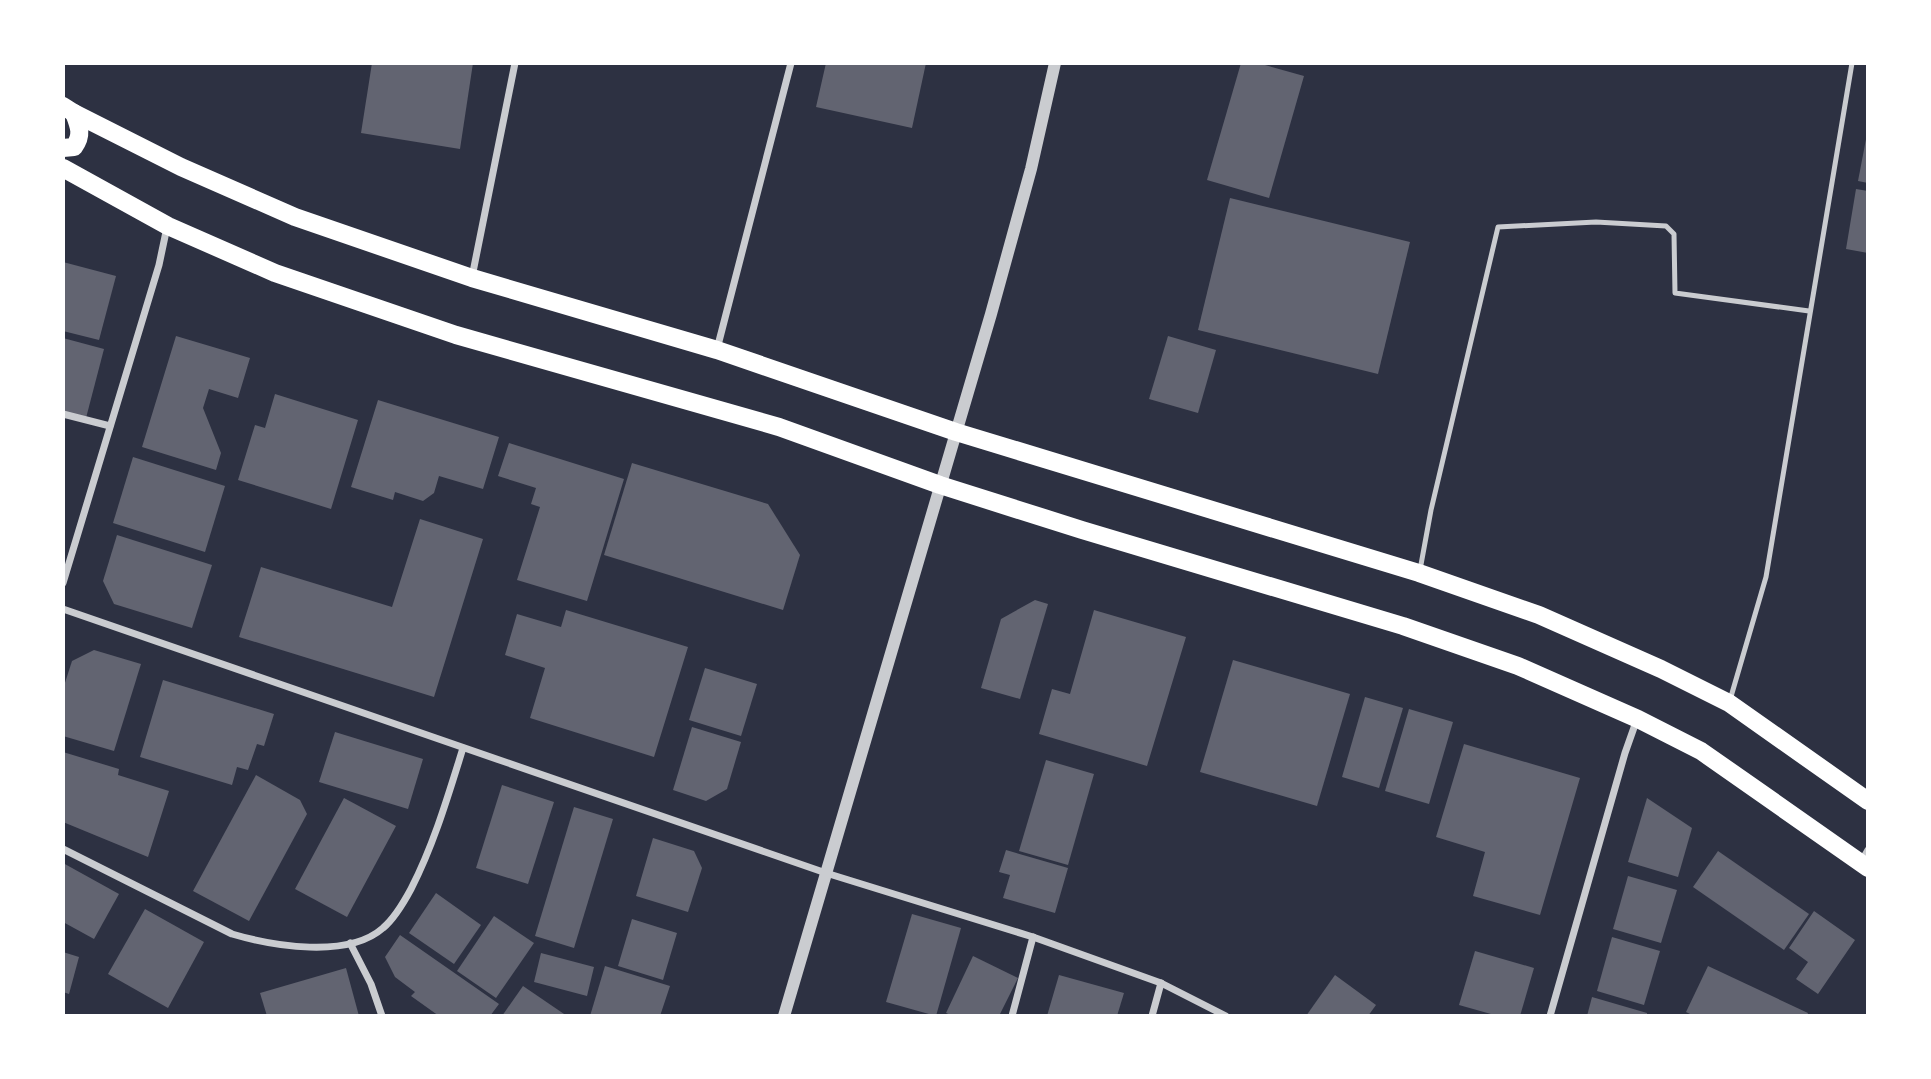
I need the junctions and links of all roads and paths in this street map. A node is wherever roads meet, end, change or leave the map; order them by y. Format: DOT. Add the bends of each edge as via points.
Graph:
graph roads {
  1 [pos="515,63"];
  2 [pos="791,63"];
  3 [pos="1055,63"];
  4 [pos="1852,63"];
  5 [pos="68,109"];
  6 [pos="63,148"];
  7 [pos="63,168"];
  8 [pos="167,226"];
  9 [pos="472,278"];
  10 [pos="1809,311"];
  11 [pos="717,350"];
  12 [pos="63,414"];
  13 [pos="110,426"];
  14 [pos="956,432"];
  15 [pos="940,485"];
  16 [pos="1419,573"];
  17 [pos="63,583"];
  18 [pos="63,609"];
  19 [pos="1729,704"];
  20 [pos="1638,719"];
  21 [pos="463,748"];
  22 [pos="1868,801"];
  23 [pos="63,849"];
  24 [pos="1866,861"];
  25 [pos="826,873"];
  26 [pos="1032,937"];
  27 [pos="350,943"];
  28 [pos="1161,983"];
  29 [pos="382,1016"];
  30 [pos="784,1016"];
  31 [pos="1012,1016"];
  32 [pos="1152,1016"];
  33 [pos="1226,1016"];
  34 [pos="1550,1016"];
  1 -- 9 [label="street"];
  2 -- 11 [label="street"];
  3 -- 14 [label="street" via="1031,169"];
  4 -- 10 [label="lane"];
  5 -- 6 [label="main road" via="80,135 75,147"];
  5 -- 9 [label="main road" via="181,167 295,217"];
  7 -- 8 [label="main road"];
  8 -- 13 [label="street"];
  8 -- 15 [label="main road" via="275,273 456,335 779,427"];
  9 -- 11 [label="main road"];
  10 -- 16 [label="lane" via="1675,293 1674,234 1666,226 1596,222 1498,227"];
  10 -- 19 [label="lane" via="1766,577"];
  11 -- 14 [label="main road"];
  12 -- 13 [label="street"];
  13 -- 17 [label="street"];
  14 -- 15 [label="street"];
  14 -- 16 [label="main road"];
  15 -- 20 [label="main road" via="1402,626 1518,666"];
  15 -- 25 [label="street"];
  16 -- 19 [label="main road" via="1539,615"];
  18 -- 21 [label="street"];
  19 -- 22 [label="main road"];
  20 -- 24 [label="main road" via="1701,751"];
  20 -- 34 [label="street"];
  21 -- 25 [label="street"];
  21 -- 27 [label="street" via="427,858 403,903 383,929"];
  23 -- 27 [label="street" via="232,934 303,948"];
  25 -- 26 [label="street"];
  25 -- 30 [label="street"];
  26 -- 28 [label="street"];
  26 -- 31 [label="street"];
  27 -- 29 [label="street"];
  28 -- 32 [label="street"];
  28 -- 33 [label="street"];
}
